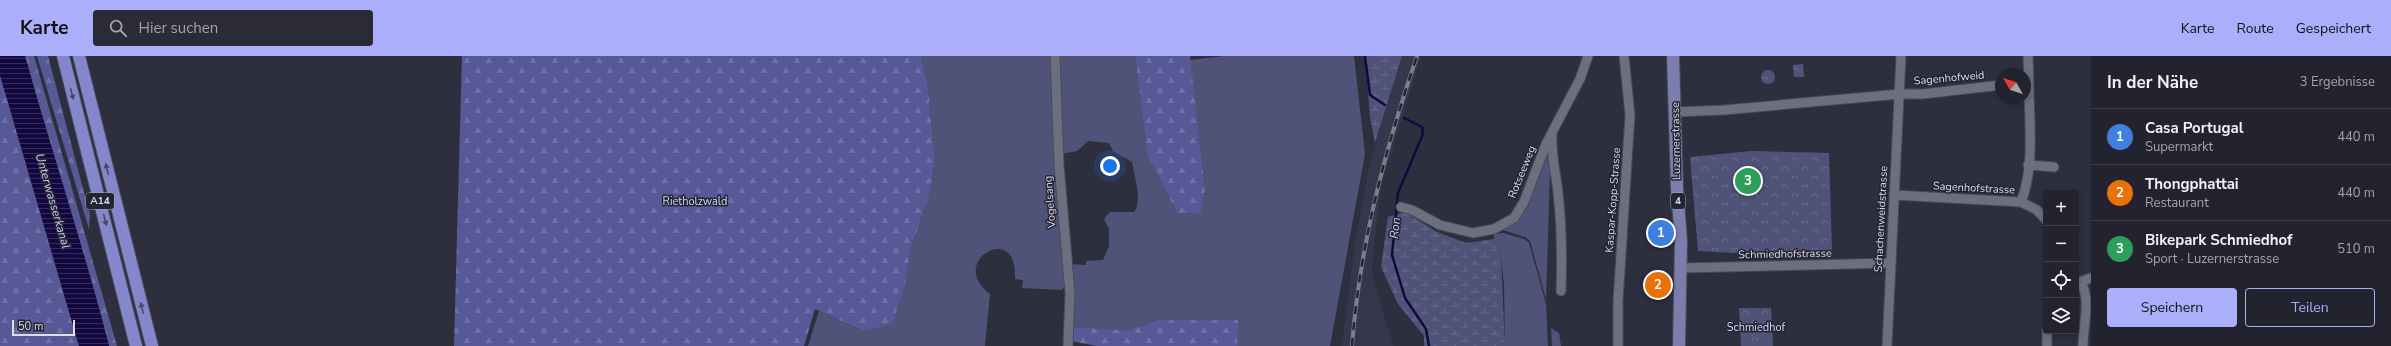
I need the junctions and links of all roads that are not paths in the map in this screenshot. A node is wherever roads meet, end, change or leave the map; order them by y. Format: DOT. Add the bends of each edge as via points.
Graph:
graph roads {
  1 [pos="63,56"];
  2 [pos="79,56"];
  3 [pos="1055,56"];
  4 [pos="1588,56"];
  5 [pos="1624,56"];
  6 [pos="1673,56"];
  7 [pos="1901,56"];
  8 [pos="2028,56"];
  9 [pos="2028,68"];
  10 [pos="1995,86"];
  11 [pos="1900,94"];
  12 [pos="2027,104"];
  13 [pos="1675,112"];
  14 [pos="1552,132"];
  15 [pos="2028,165"];
  16 [pos="2054,167"];
  17 [pos="1894,195"];
  18 [pos="2021,202"];
  19 [pos="1401,207"];
  20 [pos="2043,217"];
  21 [pos="1890,263"];
  22 [pos="1681,268"];
  23 [pos="2091,278"];
  24 [pos="2079,283"];
  25 [pos="1560,291"];
  26 [pos="2047,334"];
  27 [pos="136,346"];
  28 [pos="152,346"];
  29 [pos="1068,346"];
  30 [pos="1618,346"];
  31 [pos="1679,346"];
  32 [pos="1887,346"];
  33 [pos="2047,346"];
  34 [pos="2082,346"];
  1 -- 27 [label="highway, A14, one-way"];
  28 -- 2 [label="highway, A14, one-way"];
  3 -- 29 [label="street, Vogelsang" via="1059,165 1070,293"];
  4 -- 14 [label="street, Rotseeweg" via="1580,79"];
  5 -- 30 [label="street, Kaspar-Kopp-Strasse" via="1630,115 1618,301"];
  6 -- 13 [label="main road, Luzernerstrasse / 4"];
  7 -- 11 [label="street, Schachenweidstrasse"];
  8 -- 9 [label="street"];
  10 -- 11 [label="street, Sagenhofweid" via="1923,94"];
  11 -- 13 [label="street"];
  11 -- 17 [label="street, Schachenweidstrasse"];
  12 -- 15 [label="street"];
  13 -- 22 [label="main road, Luzernerstrasse / 4"];
  14 -- 19 [label="street, Rotseeweg" via="1524,202 1514,218 1506,223 1485,232 1462,232"];
  14 -- 25 [label="street, Rotseeweg" via="1553,169 1558,191 1562,240"];
  15 -- 16 [label="street"];
  15 -- 18 [label="street"];
  17 -- 18 [label="street, Sagenhofstrasse"];
  17 -- 21 [label="street, Schachenweidstrasse"];
  18 -- 20 [label="street, Sagenhofstrasse" via="2037,210"];
  21 -- 22 [label="street, Schmiedhofstrasse"];
  21 -- 32 [label="street, Schachenweidstrasse"];
  22 -- 31 [label="main road, Luzernerstrasse / 4"];
  23 -- 24 [label="street"];
  24 -- 34 [label="street" via="2087,292"];
  26 -- 33 [label="street"];
}
